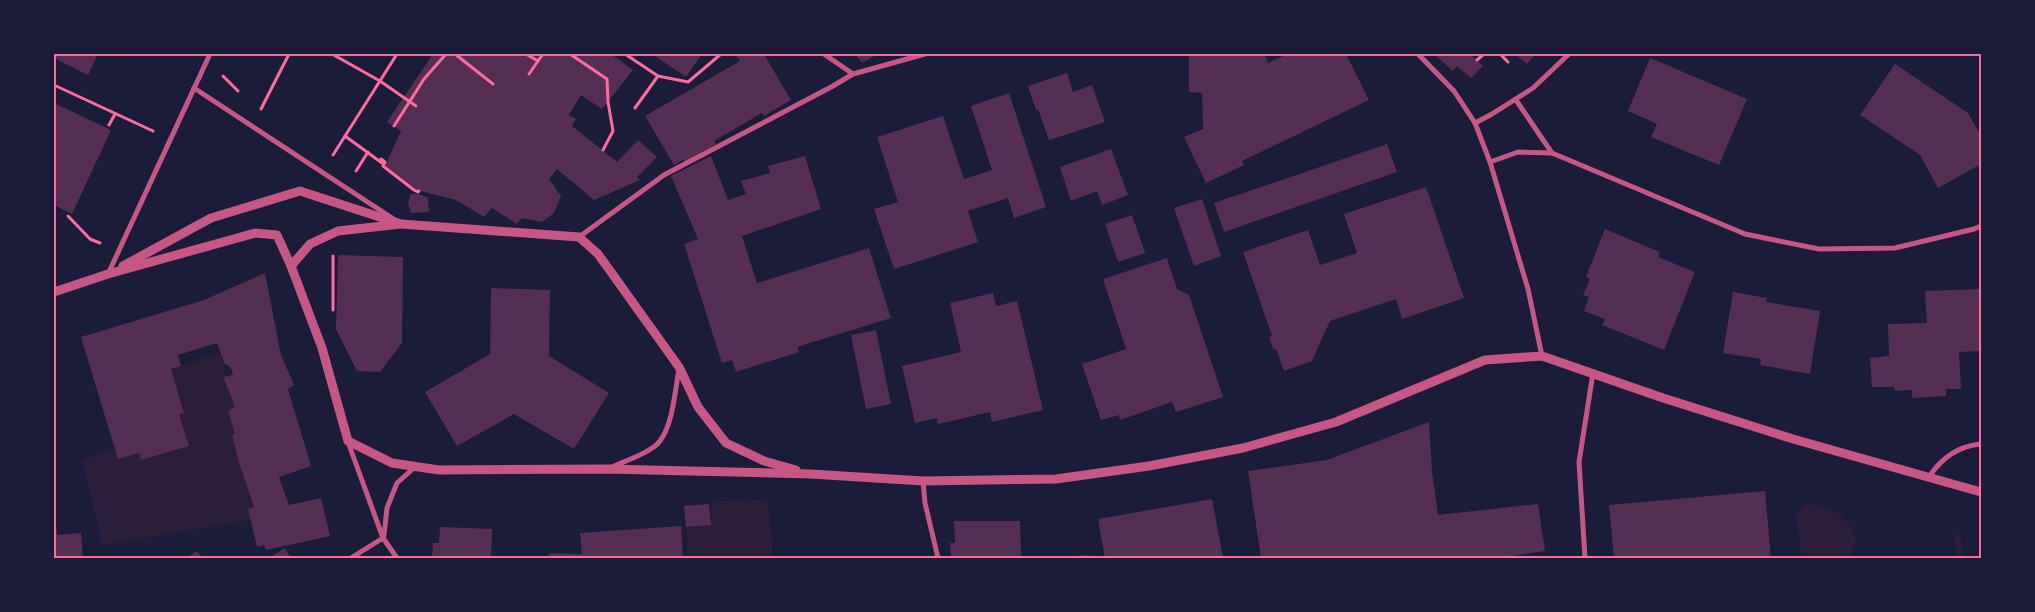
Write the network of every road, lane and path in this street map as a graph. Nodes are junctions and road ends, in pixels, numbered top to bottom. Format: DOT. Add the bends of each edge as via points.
graph roads {
  1 [pos="210,54"];
  2 [pos="289,54"];
  3 [pos="332,54"];
  4 [pos="397,54"];
  5 [pos="446,54"];
  6 [pos="455,54"];
  7 [pos="526,54"];
  8 [pos="543,54"];
  9 [pos="570,54"];
  10 [pos="624,54"];
  11 [pos="721,54"];
  12 [pos="824,54"];
  13 [pos="924,54"];
  14 [pos="1418,54"];
  15 [pos="1484,54"];
  16 [pos="1500,54"];
  17 [pos="1569,54"];
  18 [pos="1477,60"];
  19 [pos="538,61"];
  20 [pos="1508,62"];
  21 [pos="205,64"];
  22 [pos="529,74"];
  23 [pos="853,74"];
  24 [pos="658,76"];
  25 [pos="380,81"];
  26 [pos="493,84"];
  27 [pos="54,85"];
  28 [pos="194,88"];
  29 [pos="238,91"];
  30 [pos="1516,100"];
  31 [pos="409,101"];
  32 [pos="253,105"];
  33 [pos="416,106"];
  34 [pos="635,108"];
  35 [pos="115,114"];
  36 [pos="1475,123"];
  37 [pos="110,125"];
  38 [pos="394,126"];
  39 [pos="345,136"];
  40 [pos="170,138"];
  41 [pos="603,150"];
  42 [pos="368,152"];
  43 [pos="1552,153"];
  44 [pos="1490,162"];
  45 [pos="312,165"];
  46 [pos="355,173"];
  47 [pos="419,191"];
  48 [pos="68,216"];
  49 [pos="401,224"];
  50 [pos="1981,226"];
  51 [pos="334,233"];
  52 [pos="579,237"];
  53 [pos="90,239"];
  54 [pos="291,266"];
  55 [pos="108,274"];
  56 [pos="54,292"];
  57 [pos="332,315"];
  58 [pos="1542,356"];
  59 [pos="679,367"];
  60 [pos="1593,372"];
  61 [pos="348,441"];
  62 [pos="1981,444"];
  63 [pos="416,466"];
  64 [pos="607,469"];
  65 [pos="811,474"];
  66 [pos="1929,477"];
  67 [pos="923,480"];
  68 [pos="1981,492"];
  69 [pos="383,538"];
  70 [pos="351,558"];
  71 [pos="397,558"];
  72 [pos="938,558"];
  73 [pos="1584,558"];
  1 -- 21 [label="street"];
  2 -- 32 [label="path" via="260,112"];
  3 -- 25 [label="path"];
  4 -- 25 [label="path"];
  5 -- 31 [label="path"];
  6 -- 26 [label="path"];
  7 -- 19 [label="path"];
  8 -- 19 [label="path"];
  9 -- 41 [label="path" via="607,79 613,131"];
  10 -- 24 [label="path"];
  11 -- 24 [label="path" via="688,82"];
  12 -- 23 [label="street"];
  13 -- 23 [label="street"];
  14 -- 36 [label="street" via="1454,91"];
  15 -- 18 [label="path"];
  16 -- 20 [label="path"];
  17 -- 30 [label="street" via="1534,88"];
  19 -- 22 [label="path"];
  21 -- 28 [label="street"];
  21 -- 29 [label="path" via="217,70"];
  23 -- 52 [label="street" via="664,175"];
  24 -- 34 [label="path"];
  25 -- 31 [label="path"];
  25 -- 39 [label="path"];
  27 -- 35 [label="path"];
  28 -- 40 [label="street"];
  28 -- 45 [label="street"];
  30 -- 36 [label="street"];
  30 -- 43 [label="street"];
  31 -- 33 [label="path"];
  31 -- 38 [label="path"];
  35 -- 37 [label="path"];
  35 -- 40 [label="path"];
  36 -- 44 [label="street"];
  39 -- 42 [label="path"];
  39 -- 45 [label="path" via="331,157 320,150"];
  40 -- 55 [label="street"];
  42 -- 46 [label="path"];
  42 -- 47 [label="path"];
  43 -- 44 [label="street" via="1518,152"];
  43 -- 50 [label="street" via="1745,234 1818,250 1895,248"];
  44 -- 58 [label="street" via="1528,289"];
  45 -- 49 [label="street"];
  48 -- 53 [label="path"];
  49 -- 51 [label="street"];
  49 -- 52 [label="street"];
  49 -- 55 [label="street" via="300,191 211,218"];
  51 -- 54 [label="street" via="310,244"];
  51 -- 57 [label="path"];
  52 -- 59 [label="street" via="598,254"];
  54 -- 55 [label="street" via="277,235 255,233"];
  54 -- 61 [label="street" via="322,348"];
  55 -- 56 [label="street"];
  58 -- 60 [label="street"];
  58 -- 67 [label="street" via="1485,360 1336,422 1243,448 1150,466 1056,479"];
  59 -- 64 [label="street" via="670,418 660,441"];
  59 -- 65 [label="street" via="698,407 726,443 764,462"];
  60 -- 66 [label="street" via="1793,439"];
  60 -- 73 [label="street" via="1578,462"];
  61 -- 63 [label="street" via="392,463"];
  61 -- 69 [label="street"];
  62 -- 66 [label="street" via="1952,452"];
  63 -- 64 [label="street" via="439,470"];
  63 -- 69 [label="street" via="397,483 387,508"];
  64 -- 65 [label="street"];
  65 -- 67 [label="street"];
  66 -- 68 [label="street"];
  67 -- 72 [label="street"];
  69 -- 70 [label="street"];
  69 -- 71 [label="street"];
}
